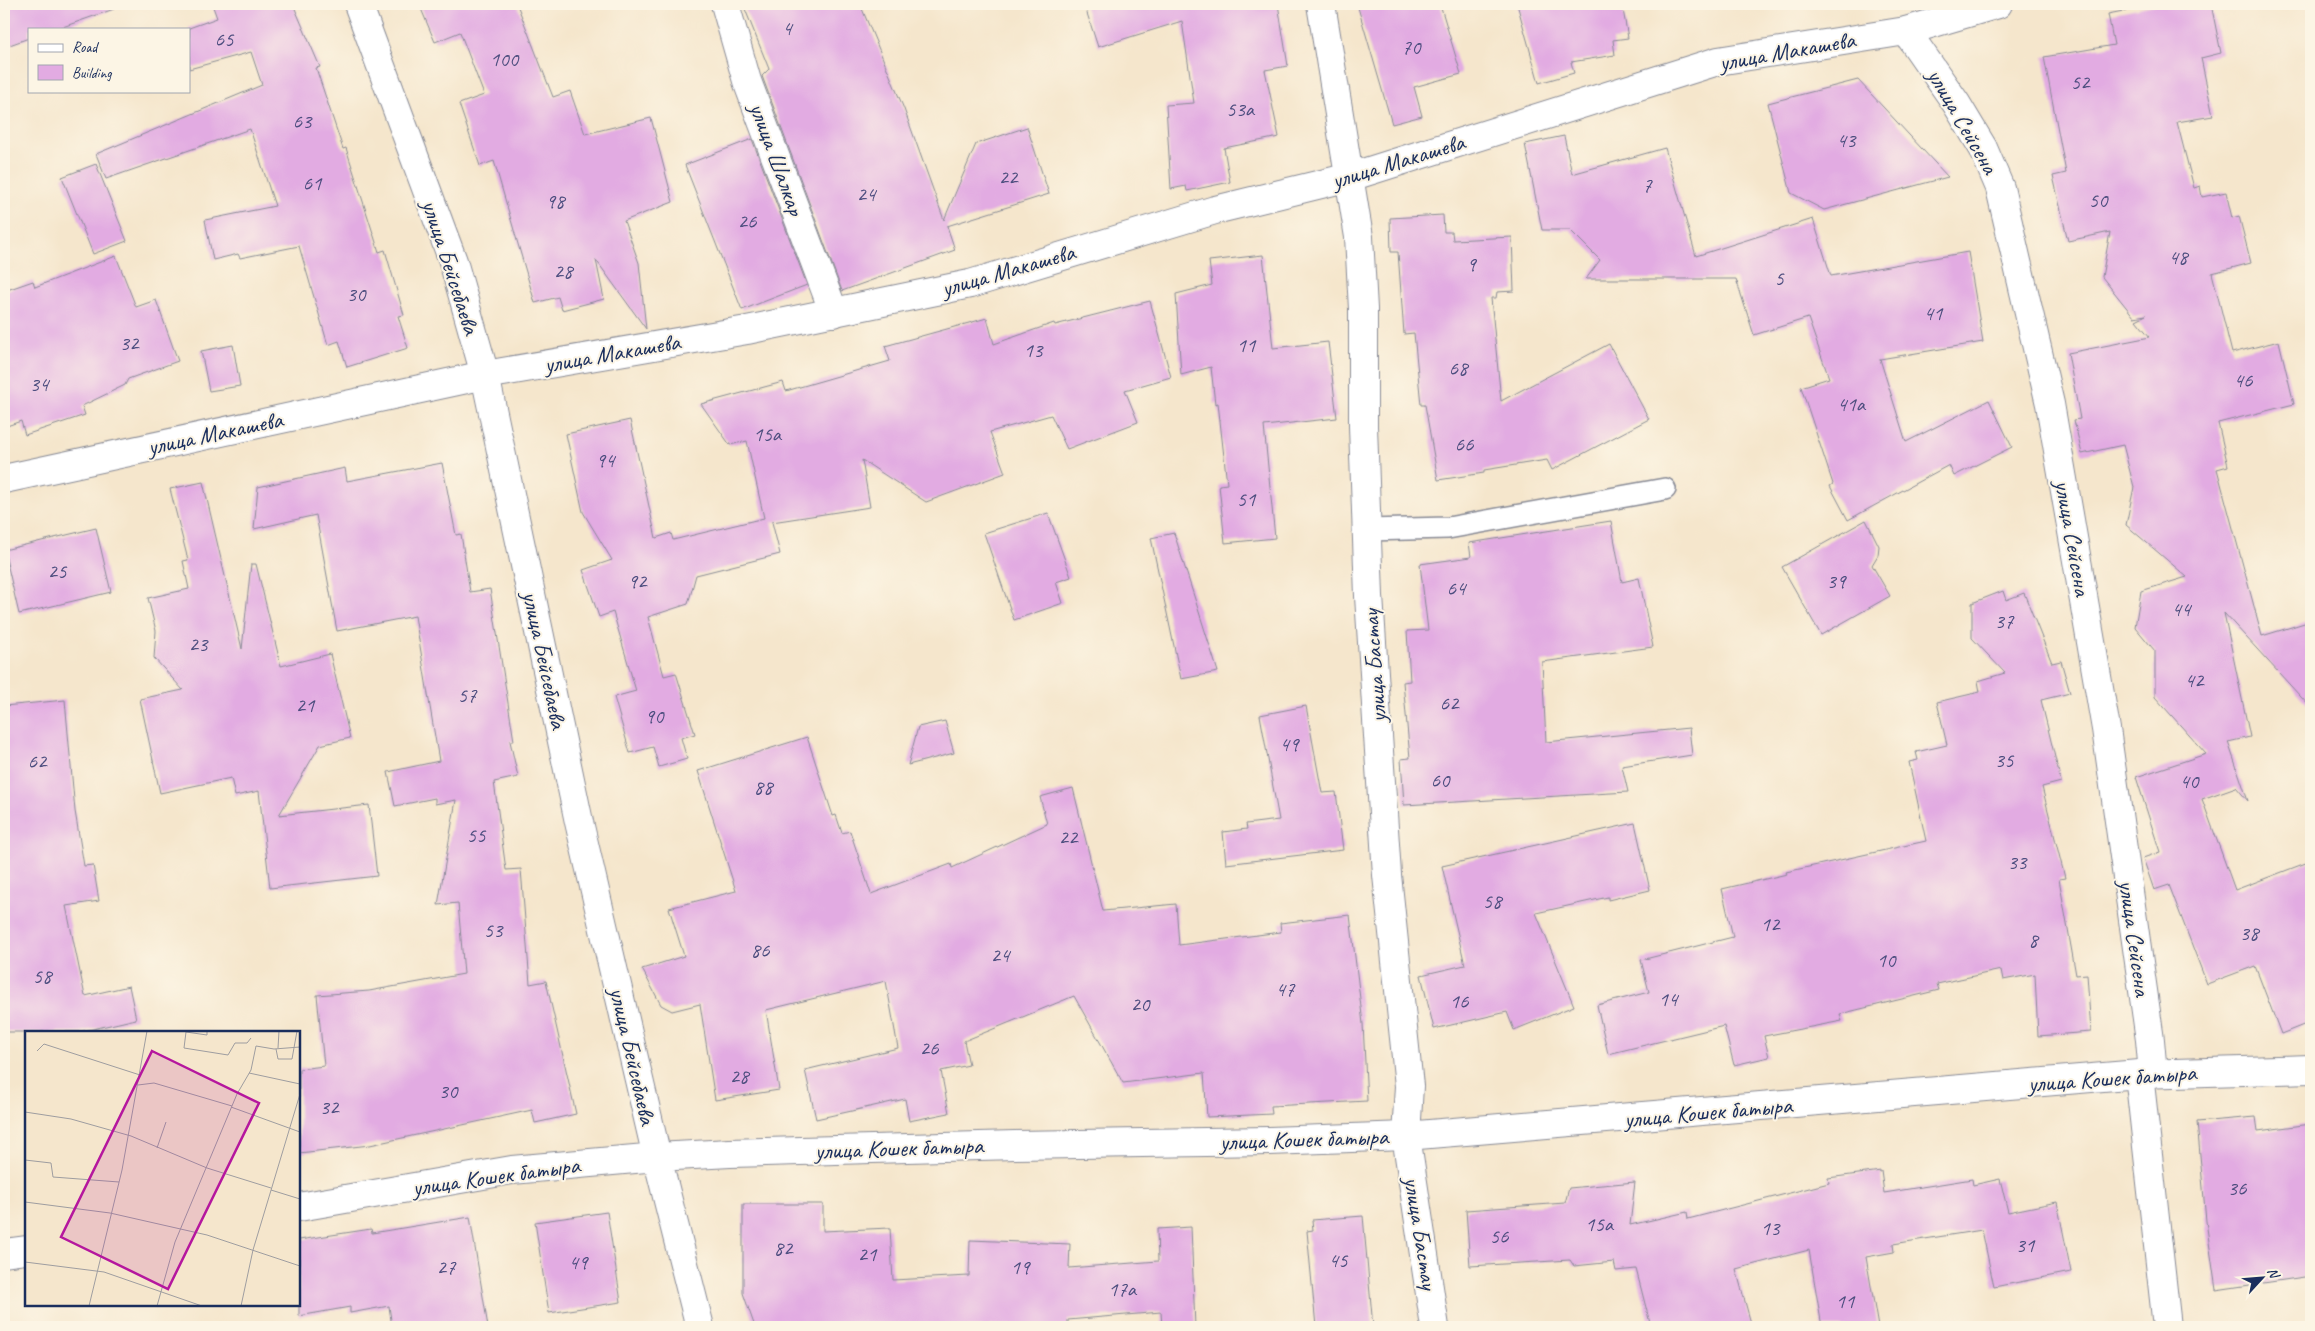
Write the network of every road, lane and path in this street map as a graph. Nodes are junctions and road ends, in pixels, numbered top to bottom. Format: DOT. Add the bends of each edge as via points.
graph roads {
  1 [pos="358,4"];
  2 [pos="726,4"];
  3 [pos="1321,4"];
  4 [pos="1998,4"];
  5 [pos="1906,31"];
  6 [pos="1350,177"];
  7 [pos="834,313"];
  8 [pos="485,375"];
  9 [pos="4,479"];
  10 [pos="1665,489"];
  11 [pos="1367,530"];
  12 [pos="2311,1069"];
  13 [pos="2146,1074"];
  14 [pos="1406,1136"];
  15 [pos="657,1157"];
  16 [pos="300,1207"];
  17 [pos="25,1250"];
  18 [pos="4,1253"];
  19 [pos="700,1327"];
  20 [pos="1435,1327"];
  21 [pos="2167,1327"];
  1 -- 8 [label="street, улица Бейсебаева" via="452,261"];
  2 -- 7 [label="street, улица Шалкар" via="748,81"];
  3 -- 6 [label="street, улица Бастау"];
  4 -- 5 [label="street, улица Макашева"];
  5 -- 6 [label="street, улица Макашева" via="1718,61"];
  5 -- 13 [label="street, улица Сейсена" via="1983,148 2000,188 2050,404 2107,738 2150,1040"];
  6 -- 7 [label="street, улица Макашева" via="1215,210 970,284"];
  6 -- 11 [label="street, улица Бастау" via="1359,238 1362,300"];
  7 -- 8 [label="street, улица Макашева"];
  8 -- 9 [label="street, улица Макашева"];
  8 -- 15 [label="street, улица Бейсебаева" via="577,812"];
  10 -- 11 [label="lane" via="1448,528"];
  11 -- 14 [label="street, улица Бастау" via="1387,875 1409,1086"];
  12 -- 13 [label="street, улица Кошек батыра"];
  13 -- 14 [label="street, улица Кошек батыра"];
  13 -- 21 [label="street, улица Сейсена"];
  14 -- 15 [label="street, улица Кошек батыра" via="1015,1144"];
  14 -- 20 [label="street, улица Бастау"];
  15 -- 16 [label="street, улица Кошек батыра" via="512,1170"];
  15 -- 19 [label="street, улица Бейсебаева"];
  17 -- 18 [label="street"];
}
